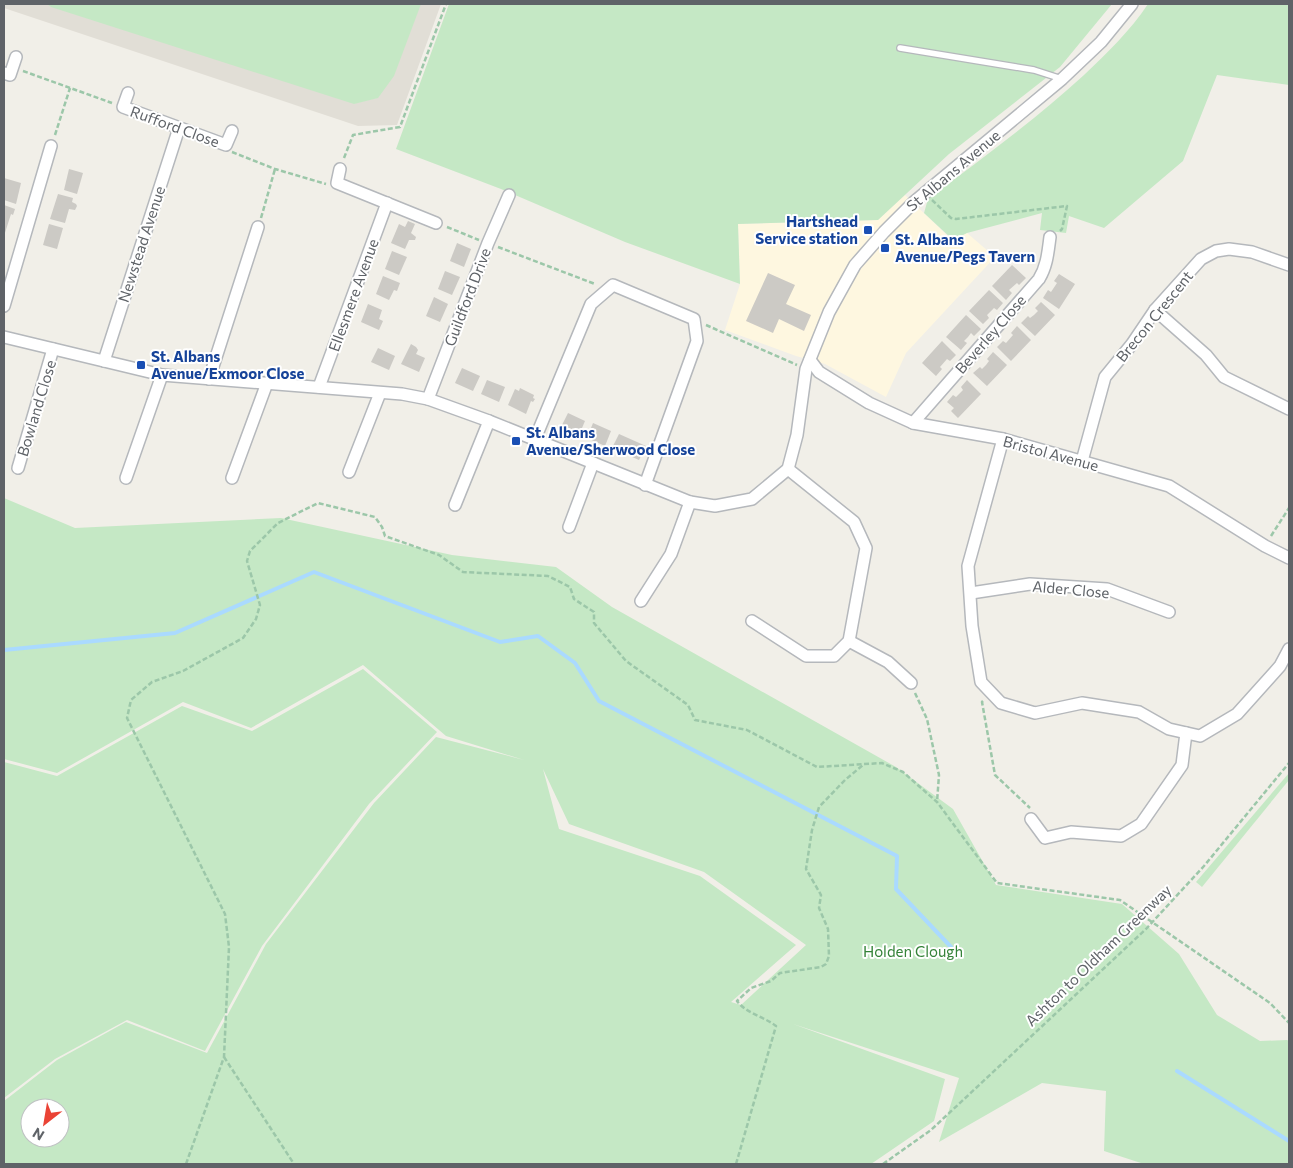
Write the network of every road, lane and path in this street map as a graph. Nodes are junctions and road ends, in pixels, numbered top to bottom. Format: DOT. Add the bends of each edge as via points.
graph roads {
  1 [pos="446,4"];
  2 [pos="1132,4"];
  3 [pos="900,48"];
  4 [pos="11,66"];
  5 [pos="1062,79"];
  6 [pos="70,88"];
  7 [pos="128,93"];
  8 [pos="123,107"];
  9 [pos="179,128"];
  10 [pos="232,131"];
  11 [pos="226,145"];
  12 [pos="51,146"];
  13 [pos="274,168"];
  14 [pos="340,169"];
  15 [pos="338,183"];
  16 [pos="924,193"];
  17 [pos="509,195"];
  18 [pos="387,203"];
  19 [pos="436,222"];
  20 [pos="258,227"];
  21 [pos="1050,237"];
  22 [pos="488,243"];
  23 [pos="1289,265"];
  24 [pos="608,289"];
  25 [pos="4,306"];
  26 [pos="1155,310"];
  27 [pos="694,319"];
  28 [pos="4,337"];
  29 [pos="53,349"];
  30 [pos="104,361"];
  31 [pos="808,364"];
  32 [pos="162,375"];
  33 [pos="209,379"];
  34 [pos="267,383"];
  35 [pos="319,388"];
  36 [pos="380,393"];
  37 [pos="428,400"];
  38 [pos="1289,409"];
  39 [pos="489,421"];
  40 [pos="913,423"];
  41 [pos="535,439"];
  42 [pos="1003,439"];
  43 [pos="1082,462"];
  44 [pos="593,463"];
  45 [pos="18,468"];
  46 [pos="788,469"];
  47 [pos="349,472"];
  48 [pos="126,478"];
  49 [pos="232,478"];
  50 [pos="645,485"];
  51 [pos="690,502"];
  52 [pos="456,505"];
  53 [pos="1289,508"];
  54 [pos="569,528"];
  55 [pos="1265,546"];
  56 [pos="1289,558"];
  57 [pos="970,593"];
  58 [pos="641,601"];
  59 [pos="1168,612"];
  60 [pos="752,622"];
  61 [pos="850,641"];
  62 [pos="1289,650"];
  63 [pos="911,684"];
  64 [pos="982,702"];
  65 [pos="1186,733"];
  66 [pos="864,764"];
  67 [pos="1289,764"];
  68 [pos="937,802"];
  69 [pos="1032,819"];
  70 [pos="1152,923"];
  71 [pos="1289,1022"];
  72 [pos="224,1057"];
  73 [pos="186,1164"];
  74 [pos="294,1164"];
  75 [pos="736,1164"];
  76 [pos="882,1164"];
  1 -- 14 [label="path" via="400,127 354,135"];
  2 -- 5 [label="street, St Albans Avenue" via="1101,42"];
  3 -- 5 [label="lane" via="1034,70"];
  4 -- 6 [label="path"];
  5 -- 16 [label="street, St Albans Avenue"];
  6 -- 8 [label="path"];
  6 -- 12 [label="path"];
  7 -- 8 [label="street, Rufford Close"];
  8 -- 9 [label="street, Rufford Close"];
  9 -- 11 [label="street, Rufford Close"];
  9 -- 30 [label="street, Newstead Avenue"];
  10 -- 11 [label="street, Rufford Close"];
  11 -- 13 [label="path" via="233,154"];
  12 -- 25 [label="street"];
  13 -- 15 [label="path" via="322,184"];
  13 -- 20 [label="path"];
  14 -- 15 [label="street"];
  15 -- 18 [label="street"];
  16 -- 21 [label="path" via="956,219 1066,206 1062,229"];
  16 -- 31 [label="street, St Albans Avenue" via="854,265 829,312"];
  17 -- 22 [label="street, Guildford Drive"];
  18 -- 19 [label="street"];
  18 -- 35 [label="street, Ellesmere Avenue"];
  19 -- 22 [label="path"];
  20 -- 33 [label="street"];
  21 -- 40 [label="street, Beverley Close" via="1048,258 1039,279"];
  22 -- 24 [label="path"];
  22 -- 37 [label="street, Guildford Drive"];
  23 -- 26 [label="street, Brecon Crescent" via="1252,252 1216,251 1201,259"];
  24 -- 27 [label="street" via="612,285"];
  24 -- 41 [label="street" via="591,304"];
  26 -- 38 [label="street" via="1206,355 1224,377"];
  26 -- 43 [label="street, Brecon Crescent" via="1105,377"];
  27 -- 31 [label="path"];
  27 -- 50 [label="street" via="697,341"];
  28 -- 29 [label="street"];
  29 -- 30 [label="street"];
  29 -- 45 [label="street, Bowland Close"];
  30 -- 32 [label="street"];
  31 -- 40 [label="street, Bristol Avenue" via="869,403"];
  31 -- 46 [label="street, St Albans Avenue"];
  32 -- 33 [label="street"];
  32 -- 48 [label="street"];
  33 -- 34 [label="street"];
  34 -- 35 [label="street"];
  34 -- 49 [label="street"];
  35 -- 36 [label="street"];
  36 -- 37 [label="street"];
  36 -- 47 [label="street"];
  37 -- 39 [label="street"];
  39 -- 41 [label="street"];
  39 -- 52 [label="street"];
  40 -- 42 [label="street, Bristol Avenue"];
  41 -- 44 [label="street"];
  42 -- 43 [label="street, Bristol Avenue"];
  42 -- 57 [label="street" via="968,566"];
  43 -- 55 [label="street, Bristol Avenue" via="1169,486"];
  44 -- 50 [label="street"];
  44 -- 54 [label="street"];
  46 -- 51 [label="street" via="752,499 715,506"];
  46 -- 61 [label="street" via="854,522 866,548"];
  50 -- 51 [label="street"];
  51 -- 58 [label="street" via="671,554"];
  53 -- 55 [label="path"];
  55 -- 56 [label="street, Bristol Avenue"];
  57 -- 59 [label="street, Alder Close" via="1030,584 1108,589"];
  57 -- 65 [label="street" via="982,682 1001,703 1035,713 1082,703 1140,712 1169,729"];
  60 -- 61 [label="street" via="806,656 834,656"];
  61 -- 63 [label="street" via="888,662"];
  62 -- 65 [label="street" via="1280,666 1237,714 1200,736"];
  63 -- 68 [label="path" via="927,719 939,775"];
  64 -- 69 [label="path" via="995,775 1030,807"];
  65 -- 69 [label="street" via="1182,765 1140,824 1121,836 1071,832 1045,838"];
  66 -- 68 [label="path" via="882,763 903,772"];
  66 -- 72 [label="path" via="817,767 747,730 695,720 688,705 626,661 594,623 594,612 574,599 570,587 548,576 463,572 439,555 385,536 375,517 318,503 278,523 250,551 247,562 260,605 256,619 243,638 183,671 152,682 131,700 127,718 225,914 229,947"];
  66 -- 75 [label="path" via="819,807 812,830 806,868 821,895 819,908 828,929 829,956 826,964 780,973 771,981 751,988 737,1001 744,1009 776,1026"];
  67 -- 70 [label="path, Ashton to Oldham Greenway"];
  68 -- 70 [label="path" via="997,883 1120,900"];
  70 -- 71 [label="path" via="1270,1003"];
  70 -- 76 [label="path, Ashton to Oldham Greenway" via="930,1130"];
  72 -- 73 [label="path"];
  72 -- 74 [label="path"];
}
